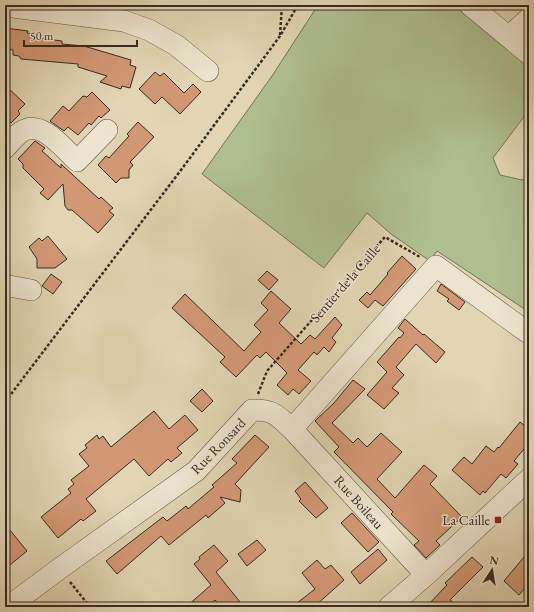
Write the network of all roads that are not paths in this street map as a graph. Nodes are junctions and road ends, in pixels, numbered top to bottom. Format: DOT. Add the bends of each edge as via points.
graph roads {
  1 [pos="470,5"];
  2 [pos="5,6"];
  3 [pos="529,18"];
  4 [pos="509,37"];
  5 [pos="529,54"];
  6 [pos="208,71"];
  7 [pos="107,130"];
  8 [pos="5,148"];
  9 [pos="5,289"];
  10 [pos="31,290"];
  11 [pos="527,332"];
  12 [pos="292,429"];
  13 [pos="529,479"];
  14 [pos="426,576"];
  15 [pos="8,607"];
  16 [pos="389,607"];
  1 -- 4 [label="street"];
  2 -- 6 [label="street" via="124,21 149,30 176,45"];
  3 -- 4 [label="street"];
  4 -- 5 [label="street"];
  7 -- 8 [label="street" via="77,161 38,128 29,128 21,132"];
  9 -- 10 [label="street" via="9,286"];
  11 -- 12 [label="street" via="436,266"];
  12 -- 14 [label="street, Rue Boileau"];
  12 -- 15 [label="street, Rue Ronsard" via="273,412 252,410 196,471"];
  13 -- 14 [label="street"];
  14 -- 16 [label="street"];
}
